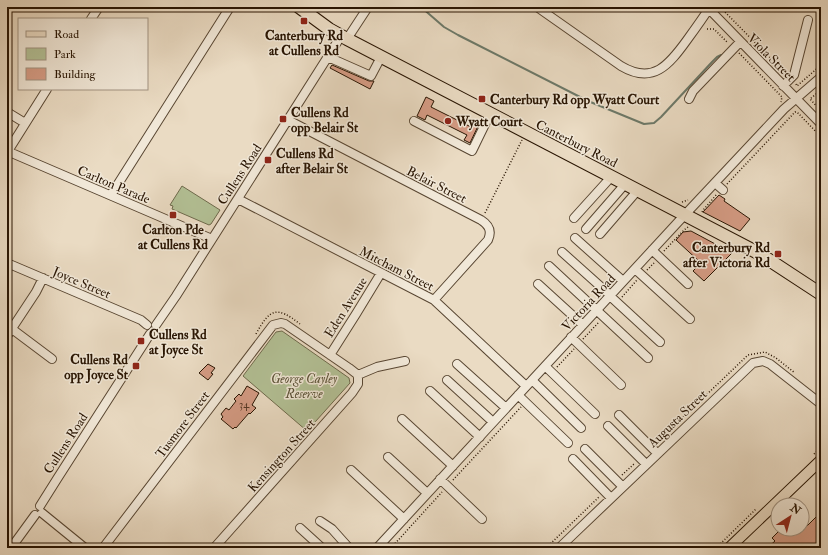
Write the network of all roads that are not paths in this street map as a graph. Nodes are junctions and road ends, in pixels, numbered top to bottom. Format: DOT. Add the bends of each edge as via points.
graph roads {
  1 [pos="99,7"];
  2 [pos="230,7"];
  3 [pos="299,7"];
  4 [pos="368,7"];
  5 [pos="537,7"];
  6 [pos="709,8"];
  7 [pos="92,18"];
  8 [pos="808,20"];
  9 [pos="344,38"];
  10 [pos="740,42"];
  11 [pos="328,57"];
  12 [pos="381,57"];
  13 [pos="821,77"];
  14 [pos="783,86"];
  15 [pos="46,90"];
  16 [pos="796,98"];
  17 [pos="689,99"];
  18 [pos="7,112"];
  19 [pos="490,114"];
  20 [pos="288,120"];
  21 [pos="414,120"];
  22 [pos="25,124"];
  23 [pos="821,124"];
  24 [pos="8,151"];
  25 [pos="612,176"];
  26 [pos="626,183"];
  27 [pos="715,183"];
  28 [pos="723,189"];
  29 [pos="638,190"];
  30 [pos="111,196"];
  31 [pos="238,199"];
  32 [pos="685,215"];
  33 [pos="574,218"];
  34 [pos="586,229"];
  35 [pos="600,234"];
  36 [pos="212,238"];
  37 [pos="575,238"];
  38 [pos="652,250"];
  39 [pos="562,252"];
  40 [pos="7,263"];
  41 [pos="549,266"];
  42 [pos="635,269"];
  43 [pos="381,273"];
  44 [pos="43,278"];
  45 [pos="623,281"];
  46 [pos="538,284"];
  47 [pos="688,284"];
  48 [pos="821,294"];
  49 [pos="610,295"];
  50 [pos="434,300"];
  51 [pos="597,310"];
  52 [pos="690,318"];
  53 [pos="147,325"];
  54 [pos="156,325"];
  55 [pos="583,325"];
  56 [pos="9,333"];
  57 [pos="150,334"];
  58 [pos="571,338"];
  59 [pos="660,342"];
  60 [pos="330,355"];
  61 [pos="648,358"];
  62 [pos="52,359"];
  63 [pos="405,361"];
  64 [pos="457,364"];
  65 [pos="546,365"];
  66 [pos="358,375"];
  67 [pos="447,380"];
  68 [pos="529,383"];
  69 [pos="621,385"];
  70 [pos="430,392"];
  71 [pos="518,395"];
  72 [pos="821,404"];
  73 [pos="506,408"];
  74 [pos="595,411"];
  75 [pos="619,415"];
  76 [pos="402,419"];
  77 [pos="493,422"];
  78 [pos="608,426"];
  79 [pos="581,428"];
  80 [pos="480,437"];
  81 [pos="568,443"];
  82 [pos="585,449"];
  83 [pos="657,453"];
  84 [pos="388,457"];
  85 [pos="573,459"];
  86 [pos="821,460"];
  87 [pos="646,464"];
  88 [pos="453,466"];
  89 [pos="351,470"];
  90 [pos="353,478"];
  91 [pos="440,479"];
  92 [pos="622,487"];
  93 [pos="427,494"];
  94 [pos="611,498"];
  95 [pos="39,511"];
  96 [pos="482,519"];
  97 [pos="403,520"];
  98 [pos="320,521"];
  99 [pos="300,528"];
  100 [pos="11,548"];
  101 [pos="85,548"];
  102 [pos="103,548"];
  103 [pos="214,548"];
  104 [pos="322,548"];
  105 [pos="349,548"];
  106 [pos="377,548"];
  107 [pos="559,548"];
  108 [pos="729,548"];
  1 -- 7 [label="street"];
  2 -- 30 [label="street"];
  3 -- 9 [label="highway, Canterbury Road"];
  4 -- 9 [label="street, Cullens Road"];
  5 -- 6 [label="street" via="621,66 641,73 656,71 667,65"];
  6 -- 10 [label="street, Viola Street"];
  8 -- 14 [label="street" via="793,81"];
  9 -- 11 [label="street, Cullens Road"];
  9 -- 12 [label="highway, Canterbury Road"];
  10 -- 14 [label="street, Viola Street"];
  10 -- 17 [label="street" via="693,91"];
  11 -- 12 [label="street" via="371,76"];
  11 -- 20 [label="street, Cullens Road"];
  12 -- 19 [label="highway, Canterbury Road"];
  13 -- 16 [label="street, Victoria Road"];
  14 -- 16 [label="street, Viola Street"];
  15 -- 22 [label="street"];
  16 -- 23 [label="street, Viola Street"];
  16 -- 27 [label="street, Victoria Road"];
  18 -- 22 [label="street"];
  19 -- 21 [label="street" via="472,151"];
  19 -- 25 [label="highway, Canterbury Road"];
  20 -- 31 [label="street, Cullens Road"];
  20 -- 50 [label="street, Belair Street" via="486,223 490,231 488,240"];
  22 -- 24 [label="street"];
  24 -- 30 [label="street, Carlton Parade"];
  25 -- 26 [label="highway, Canterbury Road"];
  25 -- 33 [label="street"];
  26 -- 29 [label="highway, Canterbury Road"];
  26 -- 34 [label="street"];
  27 -- 28 [label="street"];
  27 -- 32 [label="street, Victoria Road"];
  29 -- 32 [label="highway, Canterbury Road"];
  29 -- 35 [label="street"];
  30 -- 36 [label="street, Carlton Parade"];
  31 -- 36 [label="street, Cullens Road"];
  31 -- 43 [label="street, Mitcham Street"];
  32 -- 38 [label="street, Victoria Road"];
  32 -- 48 [label="highway, Canterbury Road" via="760,254"];
  36 -- 54 [label="street, Cullens Road"];
  37 -- 45 [label="street"];
  38 -- 42 [label="street, Victoria Road"];
  38 -- 47 [label="street"];
  39 -- 49 [label="street"];
  40 -- 44 [label="street, Joyce Street"];
  41 -- 51 [label="street"];
  42 -- 45 [label="street, Victoria Road"];
  42 -- 52 [label="street"];
  43 -- 50 [label="street, Mitcham Street"];
  43 -- 60 [label="street, Eden Avenue"];
  44 -- 53 [label="street, Joyce Street" via="141,320"];
  44 -- 56 [label="street"];
  45 -- 49 [label="street, Victoria Road"];
  46 -- 55 [label="street"];
  49 -- 51 [label="street, Victoria Road"];
  49 -- 59 [label="street"];
  50 -- 68 [label="street, Mitcham Street"];
  51 -- 55 [label="street, Victoria Road"];
  51 -- 61 [label="street"];
  53 -- 54 [label="street" via="151,322"];
  53 -- 57 [label="street" via="146,329"];
  54 -- 57 [label="street" via="157,330"];
  55 -- 58 [label="street, Victoria Road"];
  56 -- 62 [label="street"];
  57 -- 95 [label="street, Cullens Road" via="53,484"];
  58 -- 65 [label="street, Victoria Road"];
  58 -- 69 [label="street"];
  60 -- 66 [label="street"];
  60 -- 102 [label="street, Tusmore Street" via="285,324 276,323 269,328"];
  63 -- 66 [label="street" via="376,367"];
  64 -- 73 [label="street"];
  65 -- 68 [label="street, Victoria Road"];
  65 -- 74 [label="street"];
  66 -- 103 [label="street, Kensington Street" via="358,384 352,393"];
  67 -- 77 [label="street"];
  68 -- 71 [label="street, Victoria Road"];
  68 -- 79 [label="street, Mitcham Street"];
  70 -- 80 [label="street"];
  71 -- 73 [label="street, Victoria Road"];
  71 -- 81 [label="street"];
  72 -- 83 [label="street, Augusta Street" via="770,364 763,361 753,363"];
  73 -- 77 [label="street, Victoria Road"];
  75 -- 83 [label="street"];
  76 -- 88 [label="street"];
  77 -- 80 [label="street, Victoria Road"];
  78 -- 87 [label="street"];
  80 -- 88 [label="street, Victoria Road"];
  82 -- 92 [label="street"];
  83 -- 87 [label="street, Augusta Street"];
  84 -- 93 [label="street"];
  85 -- 94 [label="street"];
  86 -- 108 [label="main road"];
  87 -- 92 [label="street, Augusta Street"];
  88 -- 91 [label="street, Victoria Road"];
  89 -- 97 [label="street"];
  90 -- 97 [label="street"];
  91 -- 93 [label="street, Victoria Road"];
  91 -- 96 [label="street"];
  92 -- 94 [label="street, Augusta Street"];
  93 -- 97 [label="street, Victoria Road"];
  94 -- 107 [label="street, Augusta Street"];
  95 -- 100 [label="street, Cullens Road"];
  95 -- 101 [label="street"];
  97 -- 106 [label="street, Victoria Road"];
  98 -- 105 [label="street"];
  99 -- 104 [label="street"];
}
